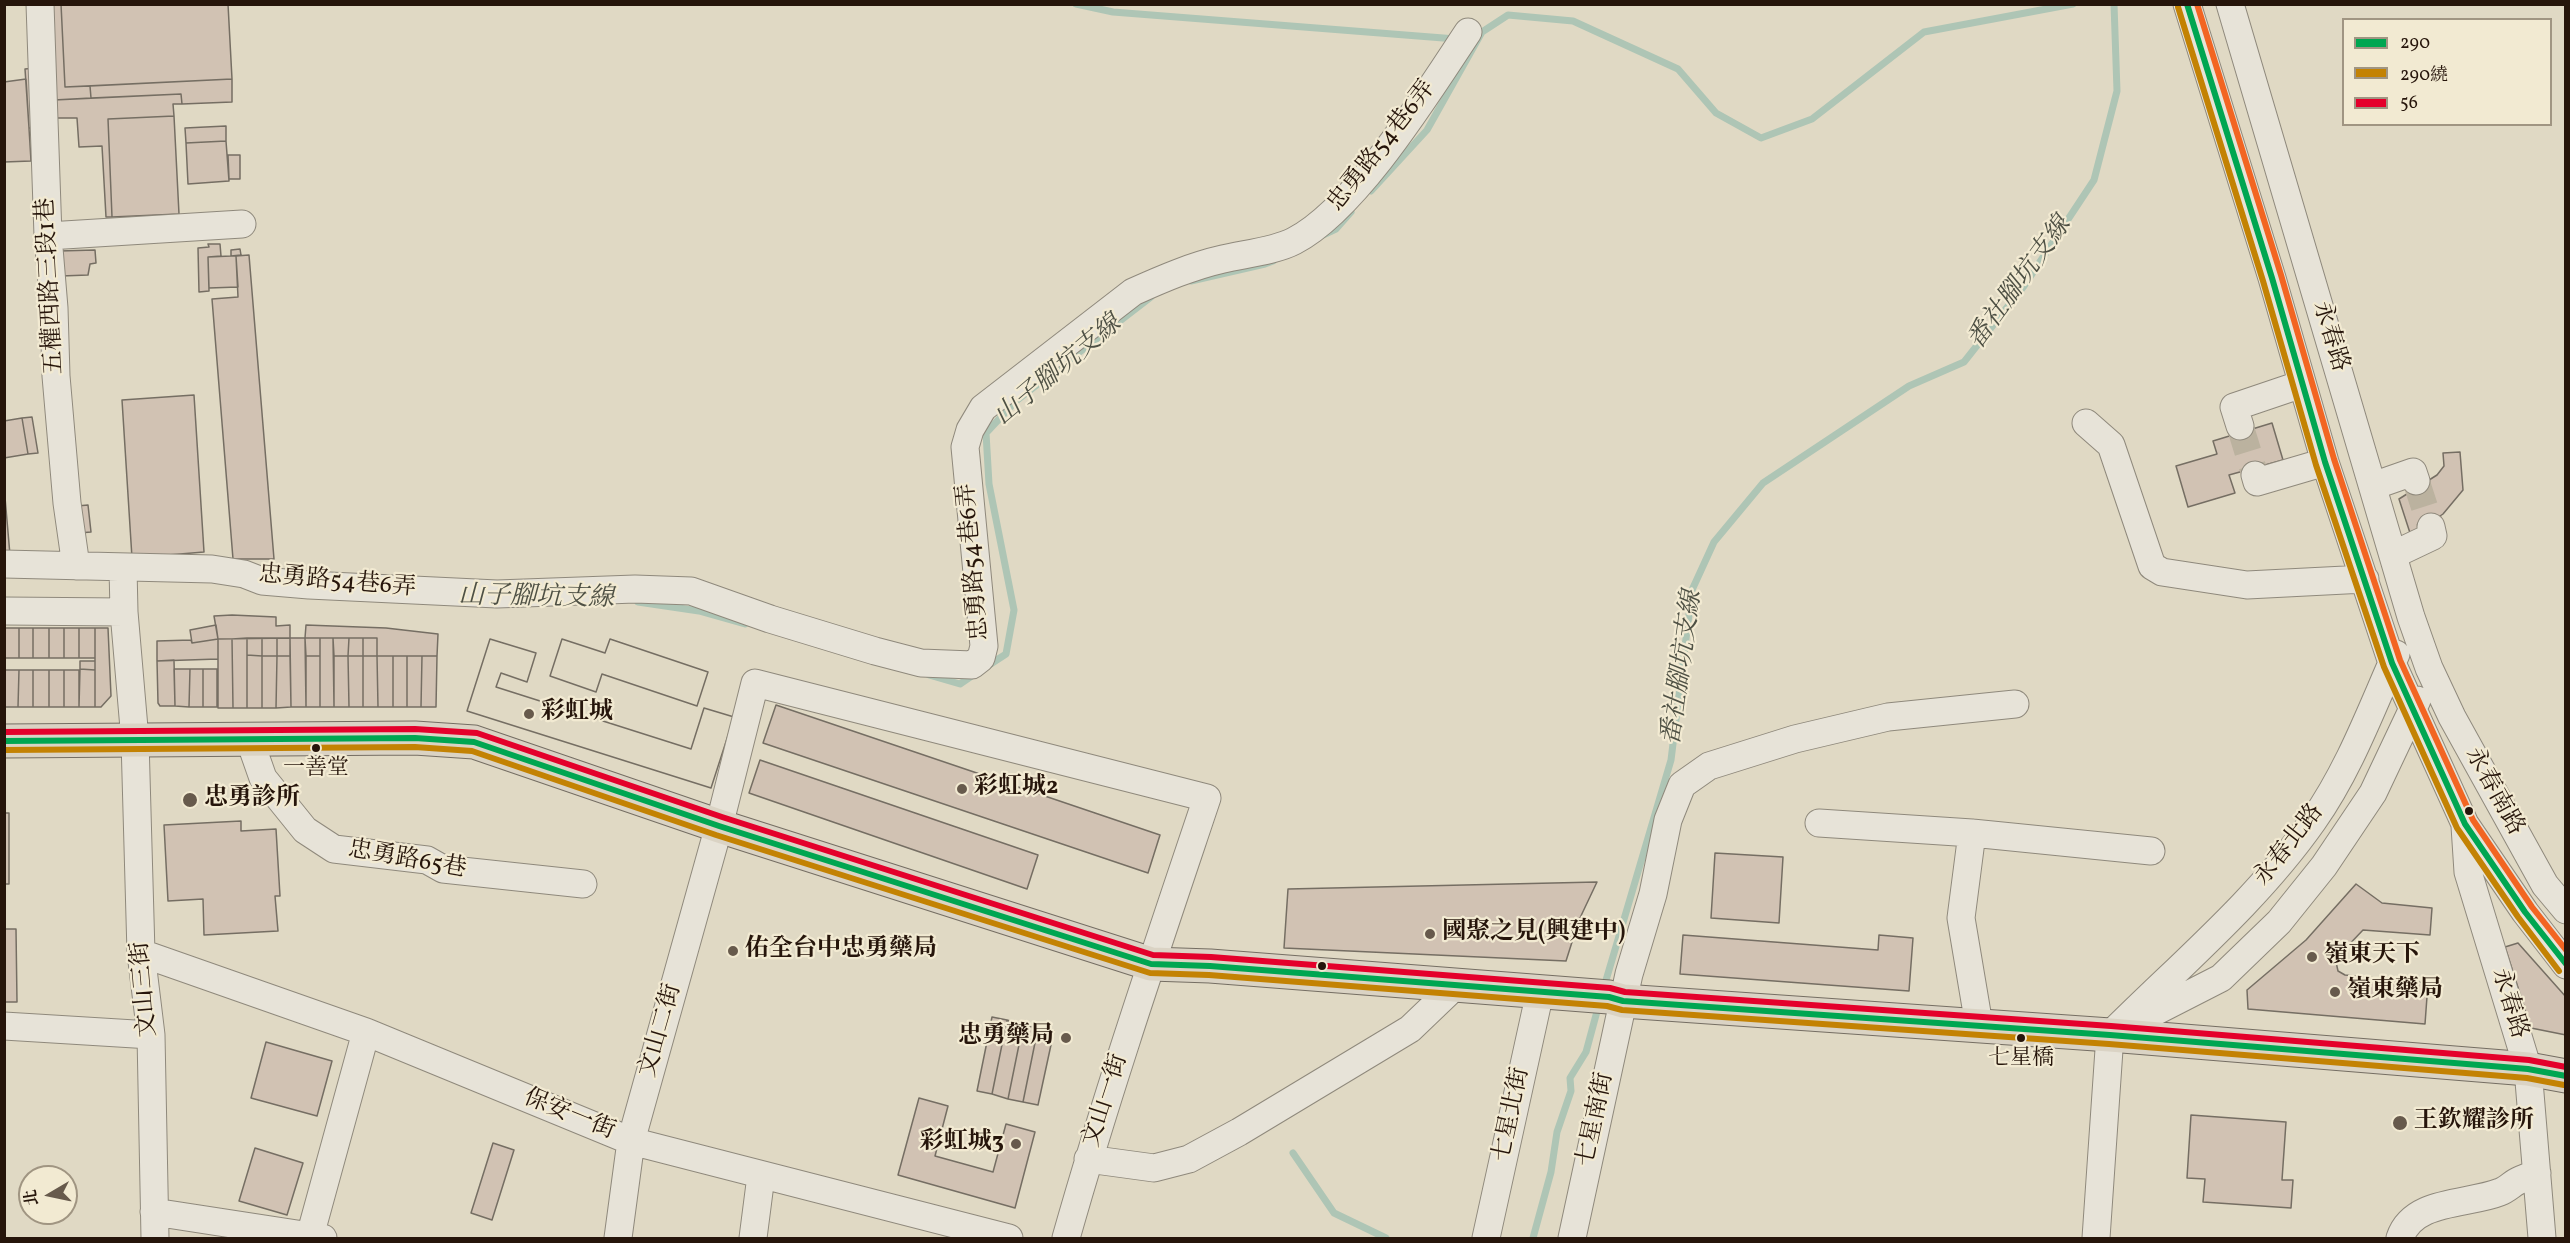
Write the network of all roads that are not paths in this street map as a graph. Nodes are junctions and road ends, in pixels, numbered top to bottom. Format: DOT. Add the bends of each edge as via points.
graph roads {
  1 [pos="40,4"];
  2 [pos="2187,4"];
  3 [pos="2230,4"];
  4 [pos="1468,32"];
  5 [pos="242,224"];
  6 [pos="48,236"];
  7 [pos="2302,384"];
  8 [pos="2086,423"];
  9 [pos="2240,426"];
  10 [pos="2325,462"];
  11 [pos="2255,475"];
  12 [pos="2416,481"];
  13 [pos="2373,486"];
  14 [pos="2431,527"];
  15 [pos="2393,555"];
  16 [pos="4,564"];
  17 [pos="76,566"];
  18 [pos="123,568"];
  19 [pos="2365,579"];
  20 [pos="4,611"];
  21 [pos="124,612"];
  22 [pos="2411,617"];
  23 [pos="2392,663"];
  24 [pos="2429,669"];
  25 [pos="2015,704"];
  26 [pos="2413,710"];
  27 [pos="135,740"];
  28 [pos="4,741"];
  29 [pos="250,741"];
  30 [pos="1819,823"];
  31 [pos="2465,824"];
  32 [pos="719,826"];
  33 [pos="1972,833"];
  34 [pos="2151,851"];
  35 [pos="583,884"];
  36 [pos="2565,910"];
  37 [pos="141,953"];
  38 [pos="1151,964"];
  39 [pos="2565,965"];
  40 [pos="1457,984"];
  41 [pos="1551,992"];
  42 [pos="1616,999"];
  43 [pos="1979,1025"];
  44 [pos="4,1026"];
  45 [pos="366,1032"];
  46 [pos="151,1035"];
  47 [pos="2109,1035"];
  48 [pos="2528,1069"];
  49 [pos="2565,1076"];
  50 [pos="632,1141"];
  51 [pos="1088,1159"];
  52 [pos="2537,1173"];
  53 [pos="761,1176"];
  54 [pos="154,1212"];
  55 [pos="317,1237"];
  56 [pos="155,1239"];
  57 [pos="618,1239"];
  58 [pos="753,1239"];
  59 [pos="1009,1239"];
  60 [pos="1066,1239"];
  61 [pos="1486,1239"];
  62 [pos="1572,1239"];
  63 [pos="2096,1239"];
  64 [pos="2400,1239"];
  65 [pos="2542,1239"];
  1 -- 6 [label="street, 五權西路三段1巷"];
  2 -- 7 [label="street, 永春路"];
  3 -- 13 [label="street, 永春路"];
  4 -- 18 [label="street, 忠勇路54巷6弄" via="1374,165 1330,215 1293,242 1221,259 1133,292 983,408 965,447 984,646 981,658 972,665 921,663 898,657 691,591 473,593 262,581 212,569"];
  5 -- 6 [label="street"];
  6 -- 17 [label="street, 五權西路三段1巷" via="66,491"];
  7 -- 9 [label="street" via="2234,407"];
  7 -- 10 [label="street, 永春路"];
  8 -- 19 [label="street" via="2111,445 2152,566 2162,572 2247,585"];
  10 -- 11 [label="street" via="2257,482"];
  10 -- 19 [label="street, 永春路"];
  12 -- 13 [label="street" via="2413,472"];
  13 -- 15 [label="street, 永春路"];
  14 -- 15 [label="street" via="2433,536"];
  15 -- 22 [label="street, 永春路"];
  16 -- 17 [label="street"];
  17 -- 18 [label="street"];
  18 -- 21 [label="street, 文山三街"];
  19 -- 23 [label="street, 永春路"];
  20 -- 21 [label="street"];
  21 -- 27 [label="street, 文山三街"];
  22 -- 23 [label="street, 永春北路"];
  22 -- 24 [label="street, 永春路"];
  23 -- 26 [label="street, 永春路"];
  23 -- 47 [label="street, 永春北路" via="2345,768 2313,821 2252,895"];
  24 -- 26 [label="street, 永春北路"];
  24 -- 36 [label="street, 永春南路" via="2545,885"];
  25 -- 42 [label="street, 七星南街" via="1888,717 1794,739 1709,766 1682,785 1668,820 1653,894"];
  26 -- 31 [label="street, 永春南路"];
  26 -- 47 [label="street, 永春北路" via="2373,794 2324,866 2279,922 2222,978"];
  27 -- 28 [label="main road"];
  27 -- 29 [label="main road"];
  27 -- 37 [label="street, 文山三街"];
  29 -- 32 [label="main road" via="415,738 474,742"];
  29 -- 35 [label="street, 忠勇路65巷" via="264,778 305,830 334,849 427,860 443,869"];
  30 -- 33 [label="street"];
  31 -- 39 [label="street, 永春南路"];
  31 -- 48 [label="street, 永春路" via="2468,872"];
  32 -- 38 [label="main road"];
  32 -- 38 [label="street, 文山二街" via="755,683 1207,798"];
  32 -- 50 [label="street, 文山二街"];
  33 -- 34 [label="street"];
  33 -- 43 [label="street" via="1961,918"];
  37 -- 45 [label="street, 保安一街"];
  37 -- 46 [label="street, 文山三街"];
  38 -- 40 [label="main road"];
  38 -- 51 [label="street, 文山一街"];
  40 -- 41 [label="main road"];
  40 -- 51 [label="street" via="1410,1029 1189,1159 1154,1168"];
  41 -- 42 [label="main road"];
  41 -- 61 [label="street, 七星北街"];
  42 -- 43 [label="main road"];
  42 -- 62 [label="street, 七星南街"];
  43 -- 47 [label="main road"];
  44 -- 46 [label="street"];
  45 -- 50 [label="street, 保安一街"];
  45 -- 55 [label="street"];
  46 -- 54 [label="street, 文山三街"];
  47 -- 48 [label="main road"];
  47 -- 63 [label="street"];
  48 -- 49 [label="main road"];
  48 -- 52 [label="street, 永春路"];
  50 -- 53 [label="street, 保安一街"];
  50 -- 57 [label="street, 文山二街"];
  51 -- 60 [label="street, 文山一街"];
  52 -- 64 [label="street" via="2501,1192 2420,1215 2406,1223"];
  52 -- 65 [label="street, 永春路"];
  53 -- 58 [label="street"];
  53 -- 59 [label="street, 保安一街"];
  54 -- 55 [label="street"];
  54 -- 56 [label="street, 文山三街"];
}
